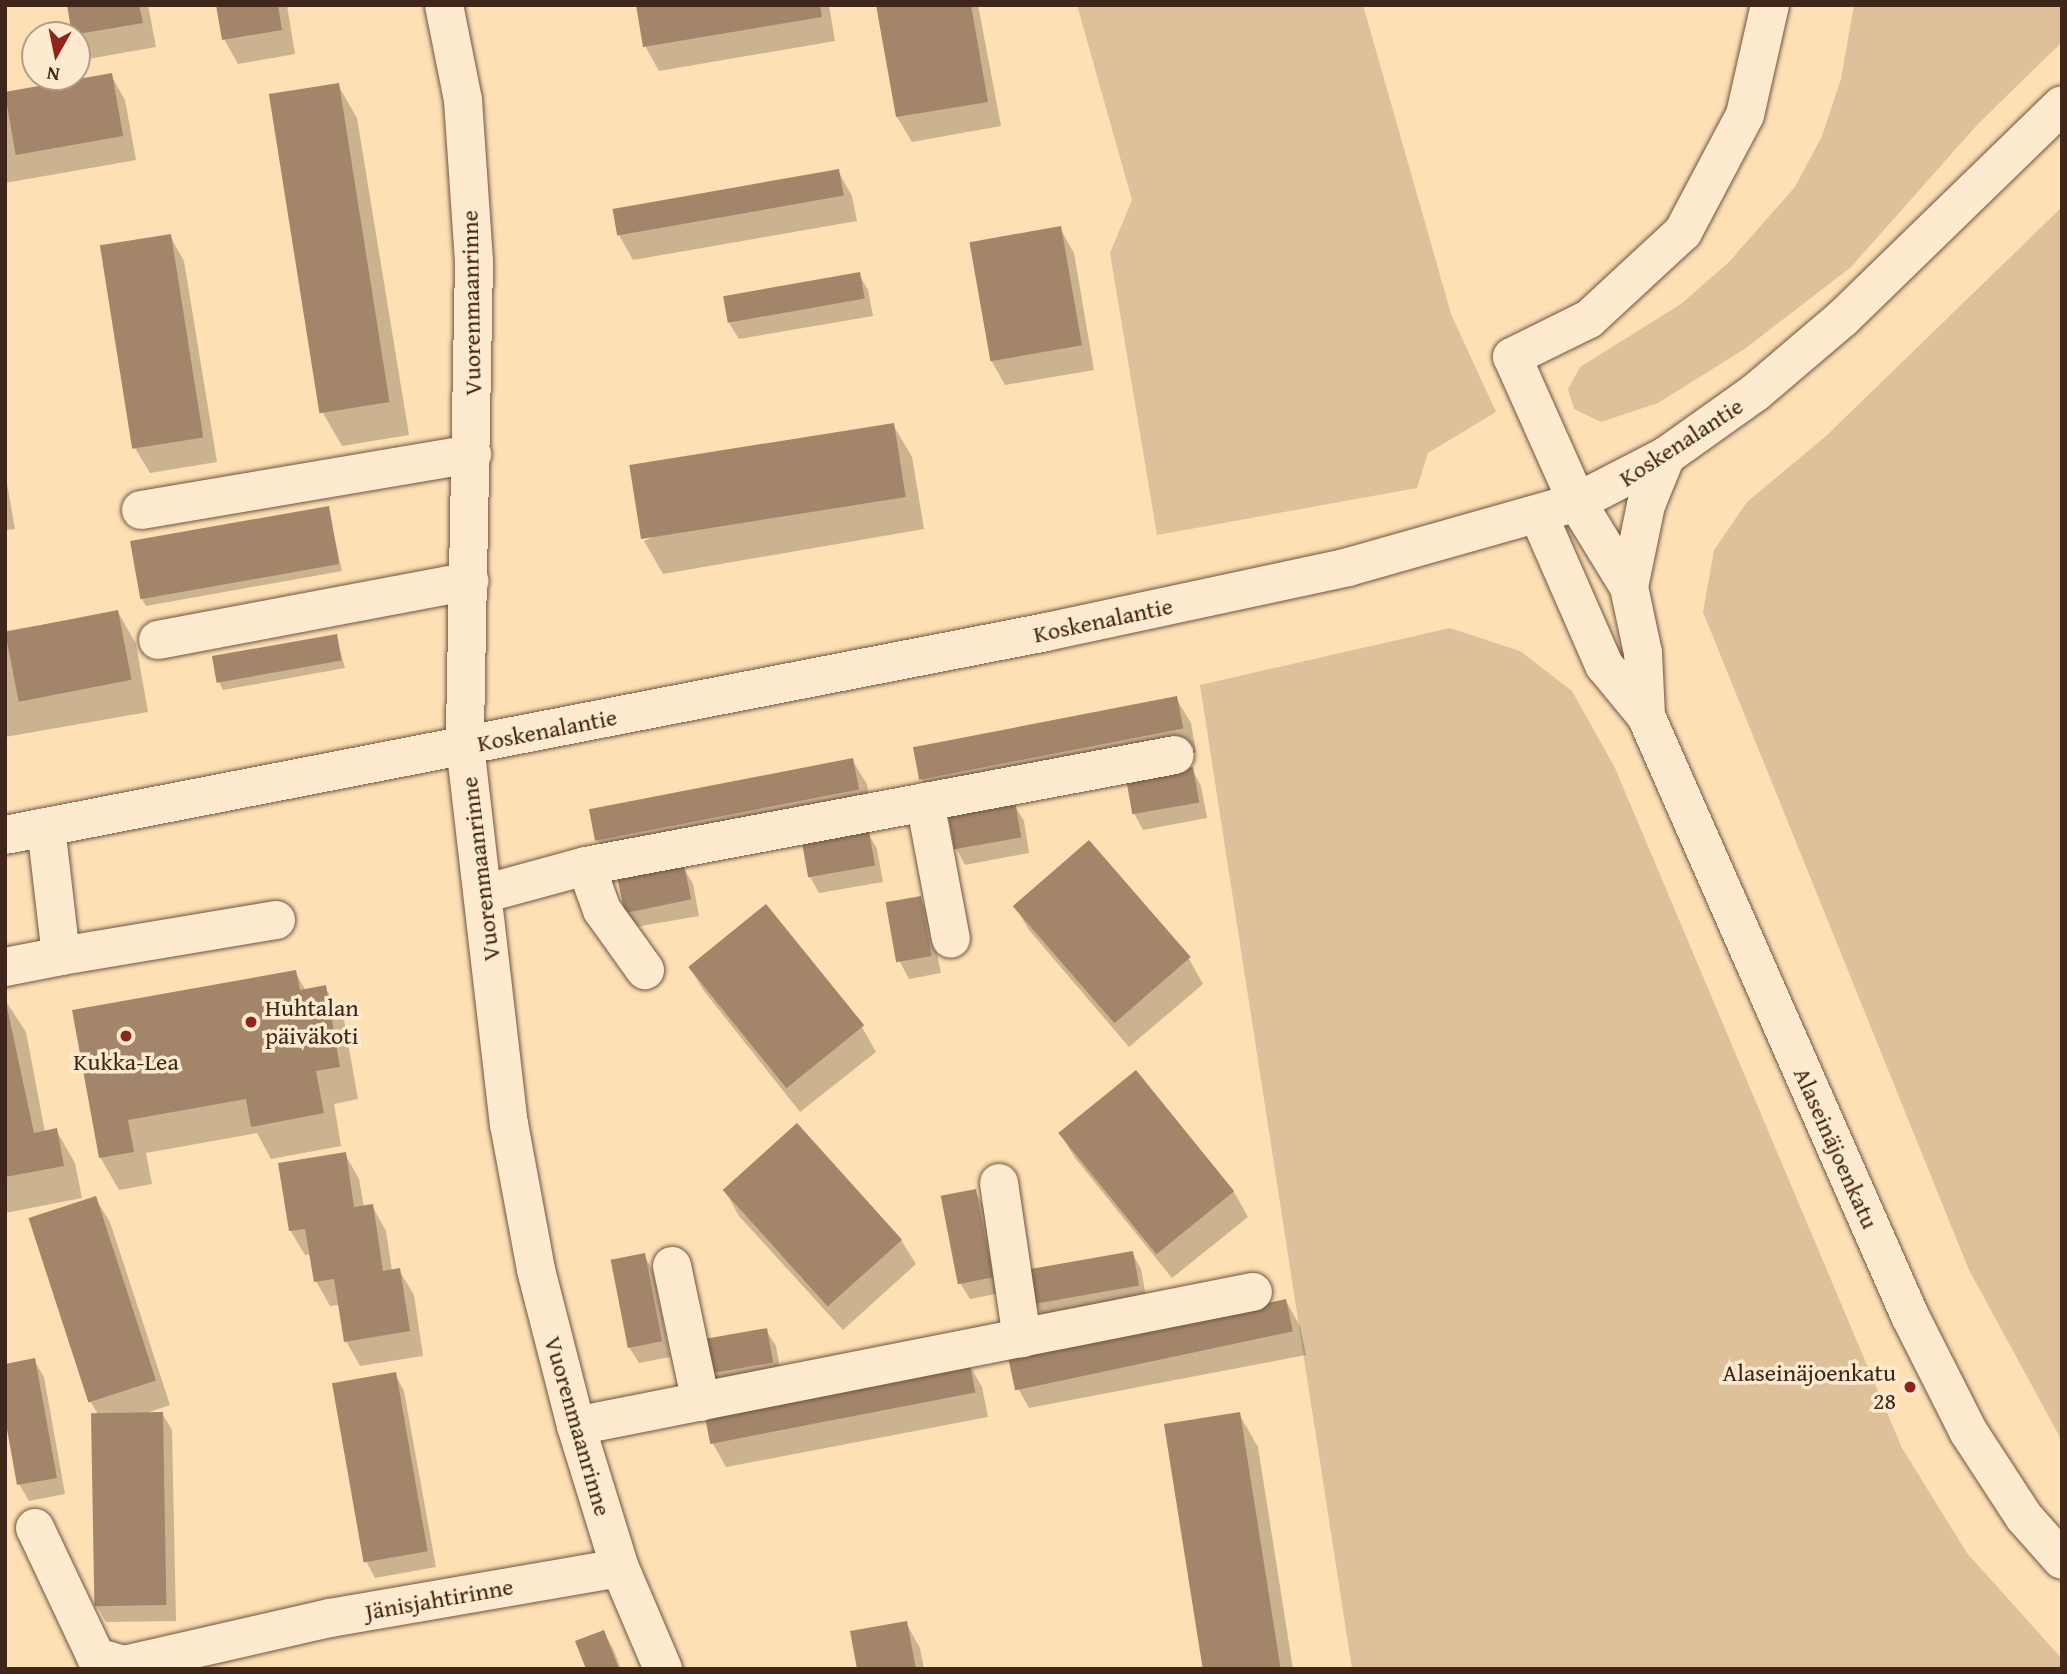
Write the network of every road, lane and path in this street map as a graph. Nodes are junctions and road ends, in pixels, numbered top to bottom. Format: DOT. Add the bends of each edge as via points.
graph roads {
  1 [pos="444,5"];
  2 [pos="1770,5"];
  3 [pos="2062,105"];
  4 [pos="472,454"];
  5 [pos="1666,456"];
  6 [pos="1577,502"];
  7 [pos="141,510"];
  8 [pos="1538,514"];
  9 [pos="469,581"];
  10 [pos="1629,587"];
  11 [pos="158,640"];
  12 [pos="1646,716"];
  13 [pos="465,745"];
  14 [pos="1175,755"];
  15 [pos="925,802"];
  16 [pos="46,827"];
  17 [pos="5,835"];
  18 [pos="586,866"];
  19 [pos="483,894"];
  20 [pos="276,920"];
  21 [pos="951,939"];
  22 [pos="61,956"];
  23 [pos="5,967"];
  24 [pos="645,970"];
  25 [pos="999,1183"];
  26 [pos="672,1266"];
  27 [pos="1253,1292"];
  28 [pos="1023,1338"];
  29 [pos="701,1402"];
  30 [pos="576,1426"];
  31 [pos="35,1528"];
  32 [pos="2062,1560"];
  33 [pos="620,1568"];
  34 [pos="663,1669"];
  1 -- 4 [label="street, Vuorenmaanrinne" via="463,100 474,263"];
  2 -- 6 [label="street, Alaseinäjoenkatu" via="1745,116 1683,232 1589,319 1511,357"];
  3 -- 5 [label="street, Koskenalantie" via="1843,318 1756,392"];
  4 -- 7 [label="street"];
  4 -- 9 [label="street, Vuorenmaanrinne"];
  5 -- 6 [label="street, Koskenalantie"];
  5 -- 10 [label="street, Alaseinäjoenkatu" via="1646,505"];
  6 -- 8 [label="street, Koskenalantie"];
  6 -- 10 [label="street, Alaseinäjoenkatu"];
  8 -- 12 [label="street, Alaseinäjoenkatu" via="1604,665"];
  8 -- 13 [label="street, Koskenalantie" via="1348,567 1059,629"];
  9 -- 11 [label="street"];
  9 -- 13 [label="street, Vuorenmaanrinne"];
  10 -- 12 [label="street, Alaseinäjoenkatu" via="1643,653"];
  12 -- 32 [label="street, Alaseinäjoenkatu" via="1910,1316 1968,1431 2024,1517"];
  13 -- 16 [label="street, Koskenalantie"];
  13 -- 19 [label="street, Vuorenmaanrinne"];
  14 -- 15 [label="street"];
  15 -- 18 [label="street"];
  15 -- 21 [label="street"];
  16 -- 17 [label="street, Koskenalantie"];
  16 -- 22 [label="street"];
  18 -- 19 [label="street"];
  18 -- 24 [label="street" via="602,910"];
  19 -- 30 [label="street, Vuorenmaanrinne" via="509,1124 536,1270"];
  20 -- 22 [label="street"];
  22 -- 23 [label="street"];
  25 -- 28 [label="street"];
  26 -- 29 [label="street"];
  27 -- 28 [label="street"];
  28 -- 29 [label="street"];
  29 -- 30 [label="street"];
  30 -- 33 [label="street, Vuorenmaanrinne"];
  31 -- 33 [label="street, Jänisjahtirinne" via="96,1657 124,1665"];
  33 -- 34 [label="street, Vuorenmaanrinne"];
}
